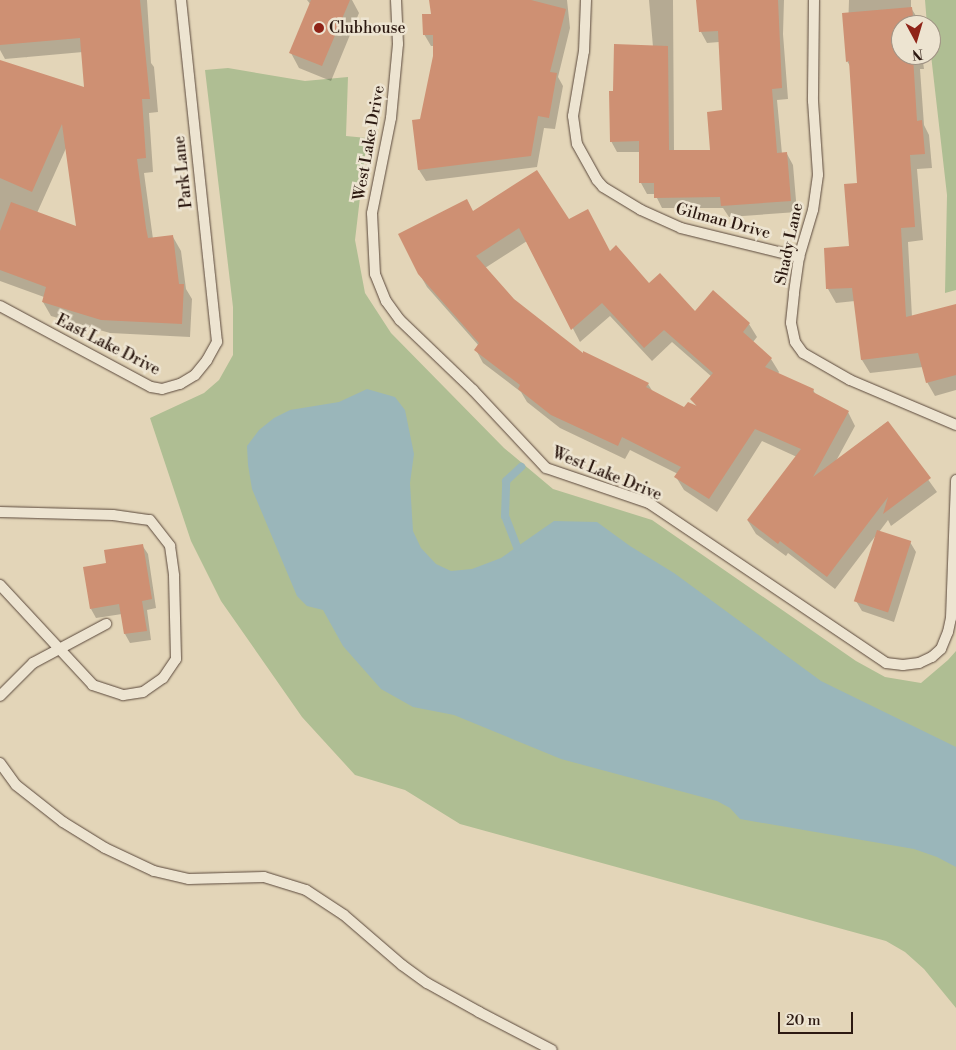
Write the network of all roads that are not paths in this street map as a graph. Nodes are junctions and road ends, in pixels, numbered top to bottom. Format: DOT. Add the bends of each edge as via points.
graph roads {
  1 [pos="181,0"];
  2 [pos="396,0"];
  3 [pos="586,0"];
  4 [pos="814,0"];
  5 [pos="799,257"];
  6 [pos="0,306"];
  7 [pos="217,342"];
  8 [pos="956,425"];
  9 [pos="956,480"];
  10 [pos="0,512"];
  11 [pos="0,585"];
  12 [pos="106,624"];
  13 [pos="59,649"];
  14 [pos="0,696"];
  15 [pos="0,763"];
  16 [pos="3,771"];
  17 [pos="552,1050"];
  1 -- 7 [label="lane, Park Lane"];
  2 -- 9 [label="lane, West Lake Drive" via="398,44 390,118 372,214 375,274 386,301 400,320 473,390 546,468 649,503 886,662 903,665 932,657 941,649 948,632"];
  3 -- 5 [label="lane, Gilman Drive" via="584,51 574,116 578,144 597,180 641,210 681,228"];
  4 -- 5 [label="lane, Shady Lane" via="813,101 818,175 813,210"];
  5 -- 8 [label="lane, Shady Lane" via="791,323 794,342 803,353 850,380"];
  6 -- 7 [label="lane, East Lake Drive" via="152,387 180,384 195,375"];
  10 -- 13 [label="lane" via="113,515 150,520 170,546 176,659 163,678 143,692 123,696 93,685"];
  11 -- 13 [label="lane"];
  12 -- 13 [label="lane"];
  13 -- 14 [label="lane" via="33,664"];
  15 -- 16 [label="lane"];
  16 -- 17 [label="lane" via="28,796 63,822 105,848 154,872 189,879 264,877 306,890 344,915 427,982"];
}
